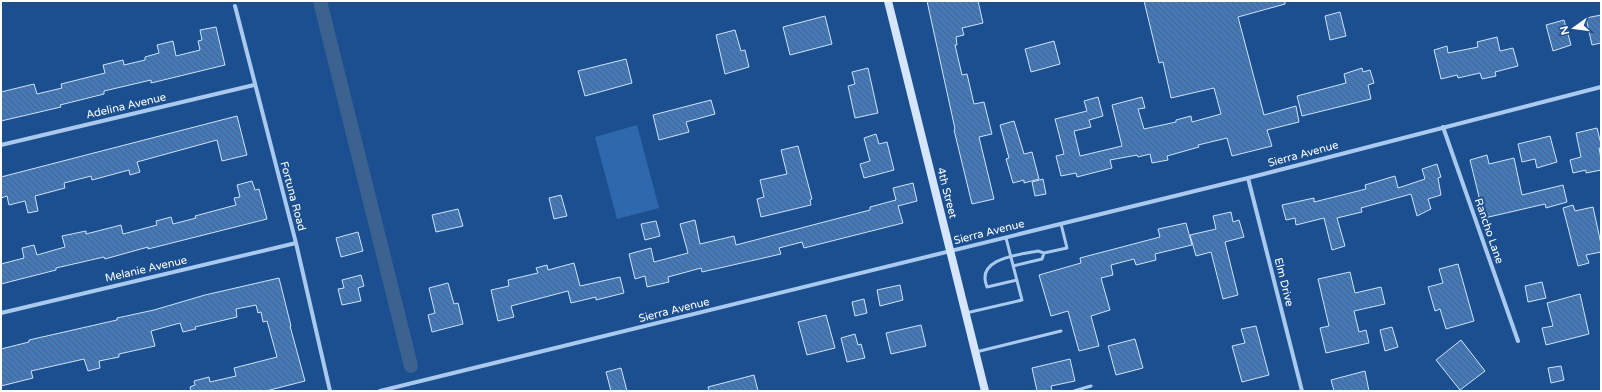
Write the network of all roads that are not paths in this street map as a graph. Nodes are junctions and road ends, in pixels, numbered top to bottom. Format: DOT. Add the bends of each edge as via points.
graph roads {
  1 [pos="888,1"];
  2 [pos="235,6"];
  3 [pos="254,85"];
  4 [pos="1601,87"];
  5 [pos="1443,127"];
  6 [pos="1,145"];
  7 [pos="1248,178"];
  8 [pos="1061,224"];
  9 [pos="1006,238"];
  10 [pos="296,243"];
  11 [pos="950,251"];
  12 [pos="1044,254"];
  13 [pos="1011,257"];
  14 [pos="1013,266"];
  15 [pos="1017,280"];
  16 [pos="1,313"];
  17 [pos="966,313"];
  18 [pos="1061,331"];
  19 [pos="1518,341"];
  20 [pos="976,352"];
  21 [pos="1092,386"];
  22 [pos="330,391"];
  23 [pos="380,391"];
  24 [pos="985,391"];
  25 [pos="1074,391"];
  26 [pos="1302,391"];
  1 -- 11 [label="street, 4th Street"];
  2 -- 3 [label="street, Fortuna Road"];
  3 -- 6 [label="street, Adelina Avenue"];
  3 -- 10 [label="street, Fortuna Road"];
  4 -- 5 [label="street, Sierra Avenue"];
  5 -- 7 [label="street, Sierra Avenue"];
  5 -- 19 [label="street, Rancho Lane"];
  7 -- 8 [label="street, Sierra Avenue"];
  7 -- 26 [label="street, Elm Drive"];
  8 -- 9 [label="street, Sierra Avenue"];
  8 -- 12 [label="lane" via="1067,248"];
  9 -- 11 [label="street, Sierra Avenue"];
  9 -- 13 [label="lane"];
  10 -- 16 [label="street, Melanie Avenue"];
  10 -- 22 [label="street, Fortuna Road"];
  11 -- 17 [label="street, 4th Street"];
  11 -- 23 [label="street, Sierra Avenue"];
  12 -- 13 [label="lane" via="1038,251"];
  12 -- 14 [label="lane" via="1042,259"];
  13 -- 14 [label="lane"];
  13 -- 15 [label="lane" via="994,262 986,270 984,279 988,287"];
  14 -- 15 [label="lane"];
  15 -- 17 [label="lane" via="1022,300"];
  17 -- 20 [label="street, 4th Street"];
  18 -- 20 [label="lane"];
  20 -- 24 [label="street, 4th Street"];
  21 -- 25 [label="lane"];
}
